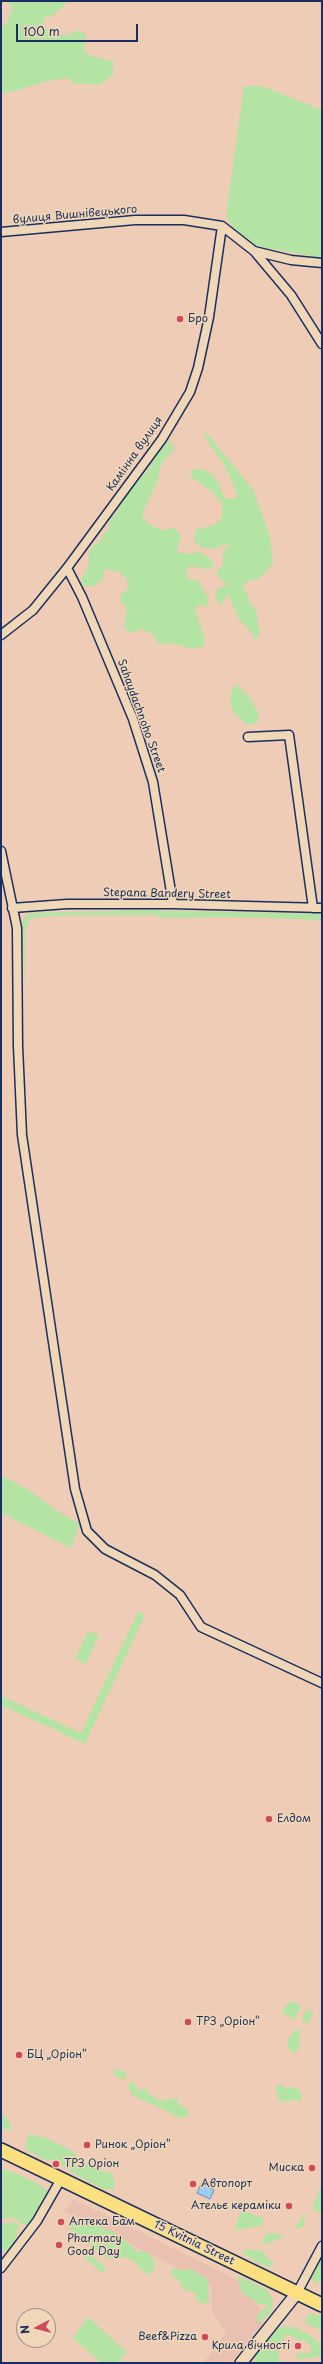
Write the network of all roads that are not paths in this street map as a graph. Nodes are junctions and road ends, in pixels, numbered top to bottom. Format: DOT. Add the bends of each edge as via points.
graph roads {
  1 [pos="222,226"];
  2 [pos="1,232"];
  3 [pos="254,251"];
  4 [pos="322,263"];
  5 [pos="322,344"];
  6 [pos="67,568"];
  7 [pos="1,635"];
  8 [pos="248,737"];
  9 [pos="1,851"];
  10 [pos="173,904"];
  11 [pos="12,908"];
  12 [pos="313,908"];
  13 [pos="322,908"];
  14 [pos="322,1683"];
  15 [pos="1,2150"];
  16 [pos="61,2179"];
  17 [pos="322,2246"];
  18 [pos="1,2268"];
  19 [pos="297,2294"];
  20 [pos="322,2305"];
  21 [pos="241,2363"];
  1 -- 2 [label="street, вулиця Вишнівецького" via="184,220 135,220"];
  1 -- 3 [label="street"];
  1 -- 6 [label="street, Камінна вулиця" via="208,317 198,368 190,392 157,444"];
  3 -- 4 [label="street" via="291,260"];
  3 -- 5 [label="street" via="291,295"];
  6 -- 7 [label="street, Камінна вулиця" via="33,610"];
  6 -- 10 [label="street, Sahaydachnoho Street" via="82,597 130,712 153,782"];
  8 -- 12 [label="street" via="289,735"];
  9 -- 11 [label="street"];
  10 -- 11 [label="street, Stepana Bandery Street" via="67,904"];
  10 -- 12 [label="street, Stepana Bandery Street"];
  11 -- 14 [label="street" via="17,934 22,1134 75,1489 87,1532 105,1549 155,1575 180,1595 201,1627"];
  12 -- 13 [label="street, Stepana Bandery Street"];
  15 -- 16 [label="highway, 15 Kvitnia Street"];
  16 -- 18 [label="street" via="37,2221"];
  16 -- 19 [label="highway, 15 Kvitnia Street"];
  17 -- 19 [label="street"];
  19 -- 20 [label="highway, 15 Kvitnia Street"];
  19 -- 21 [label="main road"];
}
